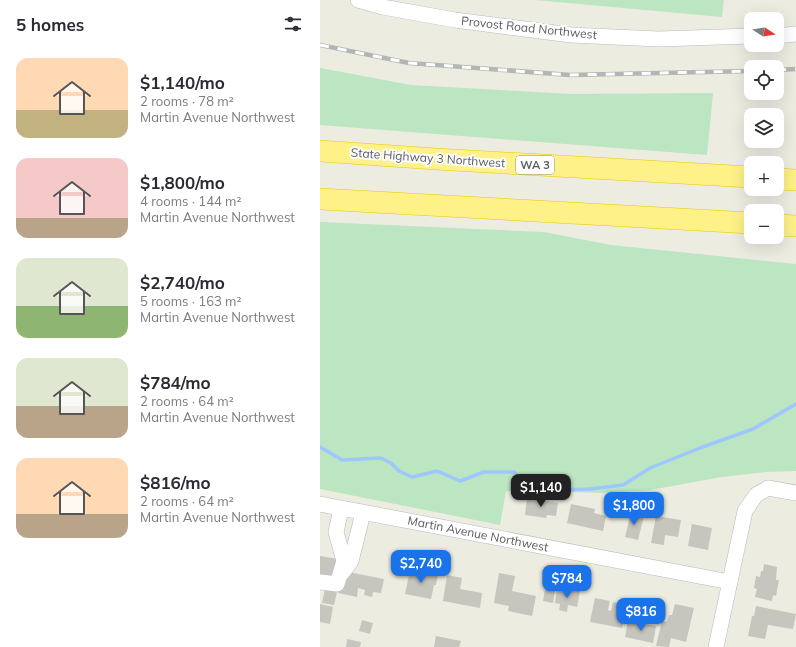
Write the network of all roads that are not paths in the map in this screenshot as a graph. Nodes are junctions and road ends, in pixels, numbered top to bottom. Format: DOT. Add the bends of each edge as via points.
graph roads {
  1 [pos="358,0"];
  2 [pos="796,34"];
  3 [pos="784,35"];
  4 [pos="744,36"];
  5 [pos="320,151"];
  6 [pos="744,177"];
  7 [pos="784,179"];
  8 [pos="796,180"];
  9 [pos="320,199"];
  10 [pos="744,224"];
  11 [pos="784,225"];
  12 [pos="796,226"];
  13 [pos="796,493"];
  14 [pos="320,504"];
  15 [pos="341,509"];
  16 [pos="363,513"];
  17 [pos="339,576"];
  18 [pos="321,582"];
  19 [pos="730,582"];
  20 [pos="716,647"];
  1 -- 4 [label="street, Provost Road Northwest" via="455,20 571,35 658,39"];
  2 -- 3 [label="street"];
  5 -- 6 [label="highway, State Highway 3 Northwest / WA 3"];
  7 -- 8 [label="highway"];
  9 -- 10 [label="highway"];
  11 -- 12 [label="highway"];
  13 -- 19 [label="street" via="768,488 756,495 746,511"];
  14 -- 15 [label="street, Martin Avenue Northwest"];
  15 -- 16 [label="street, Martin Avenue Northwest"];
  15 -- 17 [label="street" via="336,532 344,561"];
  16 -- 17 [label="street" via="351,561"];
  16 -- 19 [label="street, Martin Avenue Northwest"];
  17 -- 18 [label="street" via="337,584"];
  19 -- 20 [label="street"];
}
